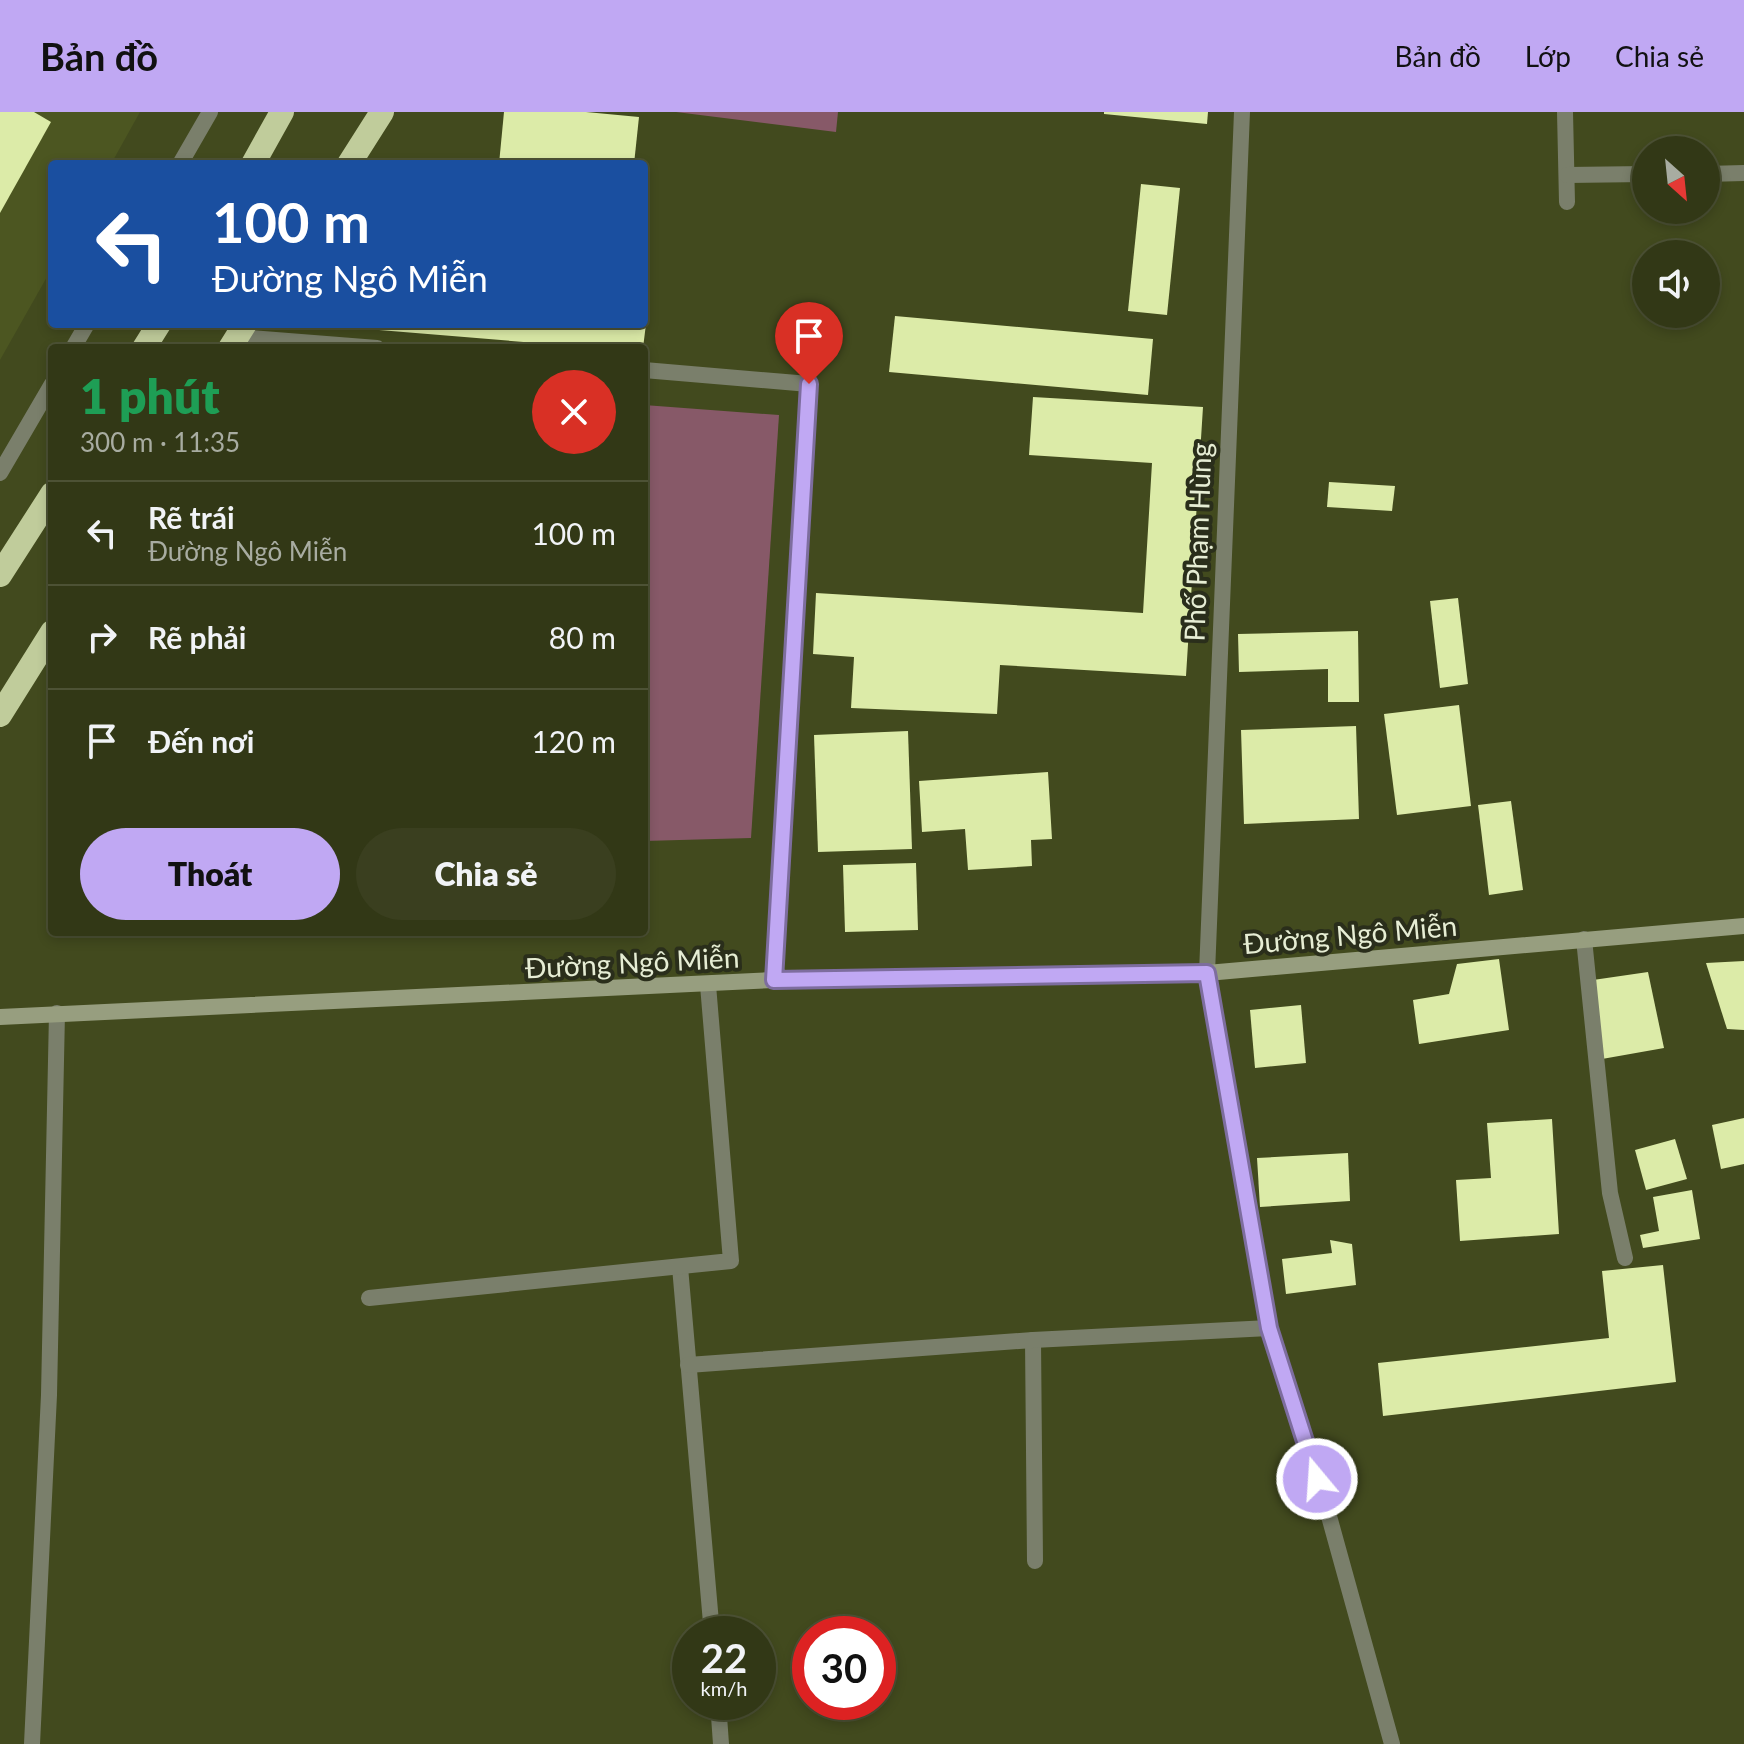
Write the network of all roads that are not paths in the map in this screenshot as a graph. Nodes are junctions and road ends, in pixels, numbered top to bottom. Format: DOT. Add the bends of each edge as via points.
graph roads {
  1 [pos="210,112"];
  2 [pos="282,112"];
  3 [pos="382,112"];
  4 [pos="1242,112"];
  5 [pos="1565,112"];
  6 [pos="182,160"];
  7 [pos="255,160"];
  8 [pos="352,160"];
  9 [pos="1744,173"];
  10 [pos="1632,174"];
  11 [pos="1720,174"];
  12 [pos="1567,175"];
  13 [pos="1567,202"];
  14 [pos="238,336"];
  15 [pos="331,344"];
  16 [pos="648,370"];
  17 [pos="48,391"];
  18 [pos="0,473"];
  19 [pos="48,500"];
  20 [pos="0,575"];
  21 [pos="48,638"];
  22 [pos="0,715"];
  23 [pos="1744,926"];
  24 [pos="1584,939"];
  25 [pos="1207,973"];
  26 [pos="774,980"];
  27 [pos="708,985"];
  28 [pos="57,1013"];
  29 [pos="0,1017"];
  30 [pos="1625,1258"];
  31 [pos="680,1267"];
  32 [pos="369,1298"];
  33 [pos="1269,1328"];
  34 [pos="1033,1340"];
  35 [pos="688,1365"];
  36 [pos="1035,1561"];
  37 [pos="710,1616"];
  38 [pos="719,1720"];
  39 [pos="32,1744"];
  40 [pos="721,1744"];
  41 [pos="1392,1744"];
  1 -- 6 [label="street"];
  2 -- 7 [label="highway"];
  3 -- 8 [label="highway"];
  4 -- 25 [label="street, Phố Phạm Hùng"];
  5 -- 12 [label="street"];
  9 -- 11 [label="street"];
  10 -- 12 [label="street"];
  12 -- 13 [label="street"];
  14 -- 15 [label="street"];
  16 -- 26 [label="street" via="809,384"];
  17 -- 18 [label="street"];
  19 -- 20 [label="highway"];
  21 -- 22 [label="highway"];
  23 -- 24 [label="street, Đường Ngô Miễn"];
  24 -- 25 [label="street, Đường Ngô Miễn"];
  24 -- 30 [label="street" via="1610,1193"];
  25 -- 26 [label="street, Đường Ngô Miễn"];
  25 -- 33 [label="street, Phố Phạm Hùng"];
  26 -- 27 [label="street, Đường Ngô Miễn"];
  27 -- 28 [label="street, Đường Ngô Miễn"];
  27 -- 31 [label="street" via="731,1261"];
  28 -- 29 [label="street, Đường Ngô Miễn"];
  28 -- 39 [label="street" via="49,1395"];
  31 -- 32 [label="street"];
  31 -- 35 [label="street"];
  33 -- 34 [label="street"];
  33 -- 41 [label="street, Phố Phạm Hùng" via="1327,1509"];
  34 -- 35 [label="street"];
  34 -- 36 [label="street"];
  35 -- 37 [label="street"];
  38 -- 40 [label="street"];
}
